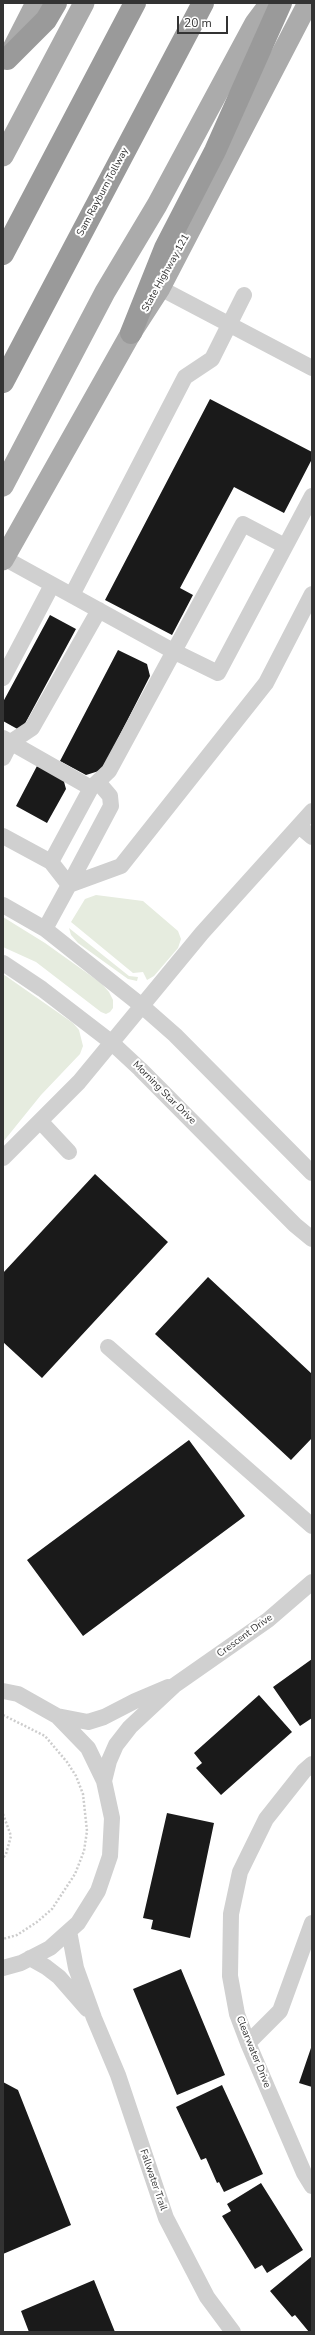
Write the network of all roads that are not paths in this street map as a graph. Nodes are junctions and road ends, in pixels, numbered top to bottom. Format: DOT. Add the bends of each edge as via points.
graph roads {
  1 [pos="36,3"];
  2 [pos="56,3"];
  3 [pos="135,3"];
  4 [pos="203,3"];
  5 [pos="262,3"];
  6 [pos="270,3"];
  7 [pos="280,3"];
  8 [pos="84,4"];
  9 [pos="308,9"];
  10 [pos="255,23"];
  11 [pos="5,63"];
  12 [pos="3,156"];
  13 [pos="3,254"];
  14 [pos="160,288"];
  15 [pos="244,295"];
  16 [pos="230,324"];
  17 [pos="131,333"];
  18 [pos="312,368"];
  19 [pos="3,382"];
  20 [pos="3,486"];
  21 [pos="312,496"];
  22 [pos="285,546"];
  23 [pos="4,559"];
  24 [pos="52,585"];
  25 [pos="312,594"];
  26 [pos="72,595"];
  27 [pos="99,610"];
  28 [pos="173,651"];
  29 [pos="3,678"];
  30 [pos="7,740"];
  31 [pos="3,758"];
  32 [pos="94,785"];
  33 [pos="312,811"];
  34 [pos="299,826"];
  35 [pos="3,836"];
  36 [pos="312,837"];
  37 [pos="51,862"];
  38 [pos="69,885"];
  39 [pos="3,905"];
  40 [pos="45,930"];
  41 [pos="3,964"];
  42 [pos="142,1006"];
  43 [pos="111,1042"];
  44 [pos="40,1121"];
  45 [pos="69,1152"];
  46 [pos="3,1158"];
  47 [pos="312,1173"];
  48 [pos="312,1239"];
  49 [pos="108,1346"];
  50 [pos="312,1526"];
  51 [pos="312,1582"];
  52 [pos="175,1685"];
  53 [pos="3,1691"];
  54 [pos="57,1716"];
  55 [pos="312,1764"];
  56 [pos="104,1781"];
  57 [pos="312,1923"];
  58 [pos="69,1931"];
  59 [pos="30,1958"];
  60 [pos="3,1968"];
  61 [pos="94,2018"];
  62 [pos="248,2043"];
  63 [pos="312,2186"];
  64 [pos="233,2332"];
  1 -- 11 [label="main road"];
  2 -- 11 [label="highway" via="46,20"];
  3 -- 13 [label="highway"];
  4 -- 19 [label="highway, Sam Rayburn Tollway"];
  5 -- 10 [label="main road"];
  6 -- 10 [label="main road"];
  7 -- 17 [label="highway" via="215,151 165,248"];
  8 -- 12 [label="main road"];
  9 -- 14 [label="main road, State Highway 121"];
  10 -- 20 [label="main road" via="157,205 105,292"];
  14 -- 16 [label="street"];
  14 -- 17 [label="main road, State Highway 121"];
  15 -- 16 [label="street"];
  16 -- 18 [label="street"];
  16 -- 26 [label="street" via="212,359 186,377"];
  17 -- 23 [label="main road, State Highway 121"];
  21 -- 22 [label="street"];
  22 -- 28 [label="street" via="243,524"];
  22 -- 28 [label="street" via="218,674"];
  23 -- 24 [label="street"];
  24 -- 26 [label="street"];
  24 -- 29 [label="street"];
  25 -- 38 [label="street" via="266,683 121,866"];
  26 -- 27 [label="street"];
  27 -- 28 [label="street"];
  27 -- 30 [label="street" via="32,728"];
  28 -- 32 [label="street" via="109,771"];
  30 -- 31 [label="street"];
  30 -- 32 [label="street"];
  32 -- 37 [label="street"];
  32 -- 38 [label="street" via="110,796 111,806"];
  33 -- 34 [label="street"];
  34 -- 36 [label="street"];
  34 -- 42 [label="street" via="202,933"];
  35 -- 37 [label="street"];
  37 -- 38 [label="street"];
  38 -- 40 [label="street"];
  39 -- 40 [label="street"];
  40 -- 42 [label="street"];
  41 -- 43 [label="street, Morning Star Drive" via="42,989"];
  42 -- 43 [label="street"];
  42 -- 47 [label="street" via="175,1035"];
  43 -- 44 [label="street" via="78,1082"];
  43 -- 48 [label="street, Morning Star Drive"];
  44 -- 45 [label="street"];
  44 -- 46 [label="street"];
  49 -- 50 [label="street"];
  51 -- 52 [label="street, Crescent Drive" via="268,1620"];
  52 -- 54 [label="street, Crescent Drive" via="88,1722"];
  52 -- 56 [label="street, Crescent Drive" via="130,1727 116,1745 108,1761"];
  53 -- 54 [label="street" via="18,1694"];
  54 -- 56 [label="street" via="88,1748"];
  55 -- 62 [label="street, Clearwater Drive" via="266,1819 240,1872 231,1914 230,1976 237,2014"];
  56 -- 58 [label="street" via="112,1818 110,1856 98,1891 78,1923"];
  57 -- 62 [label="street" via="280,2011"];
  58 -- 59 [label="street" via="50,1948"];
  58 -- 61 [label="street, Fallwater Trail" via="76,1968"];
  59 -- 60 [label="street"];
  59 -- 61 [label="street, Fallwater Trail" via="59,1977"];
  61 -- 64 [label="street, Fallwater Trail" via="118,2074 166,2218 207,2297"];
  62 -- 63 [label="street, Clearwater Drive"];
}
